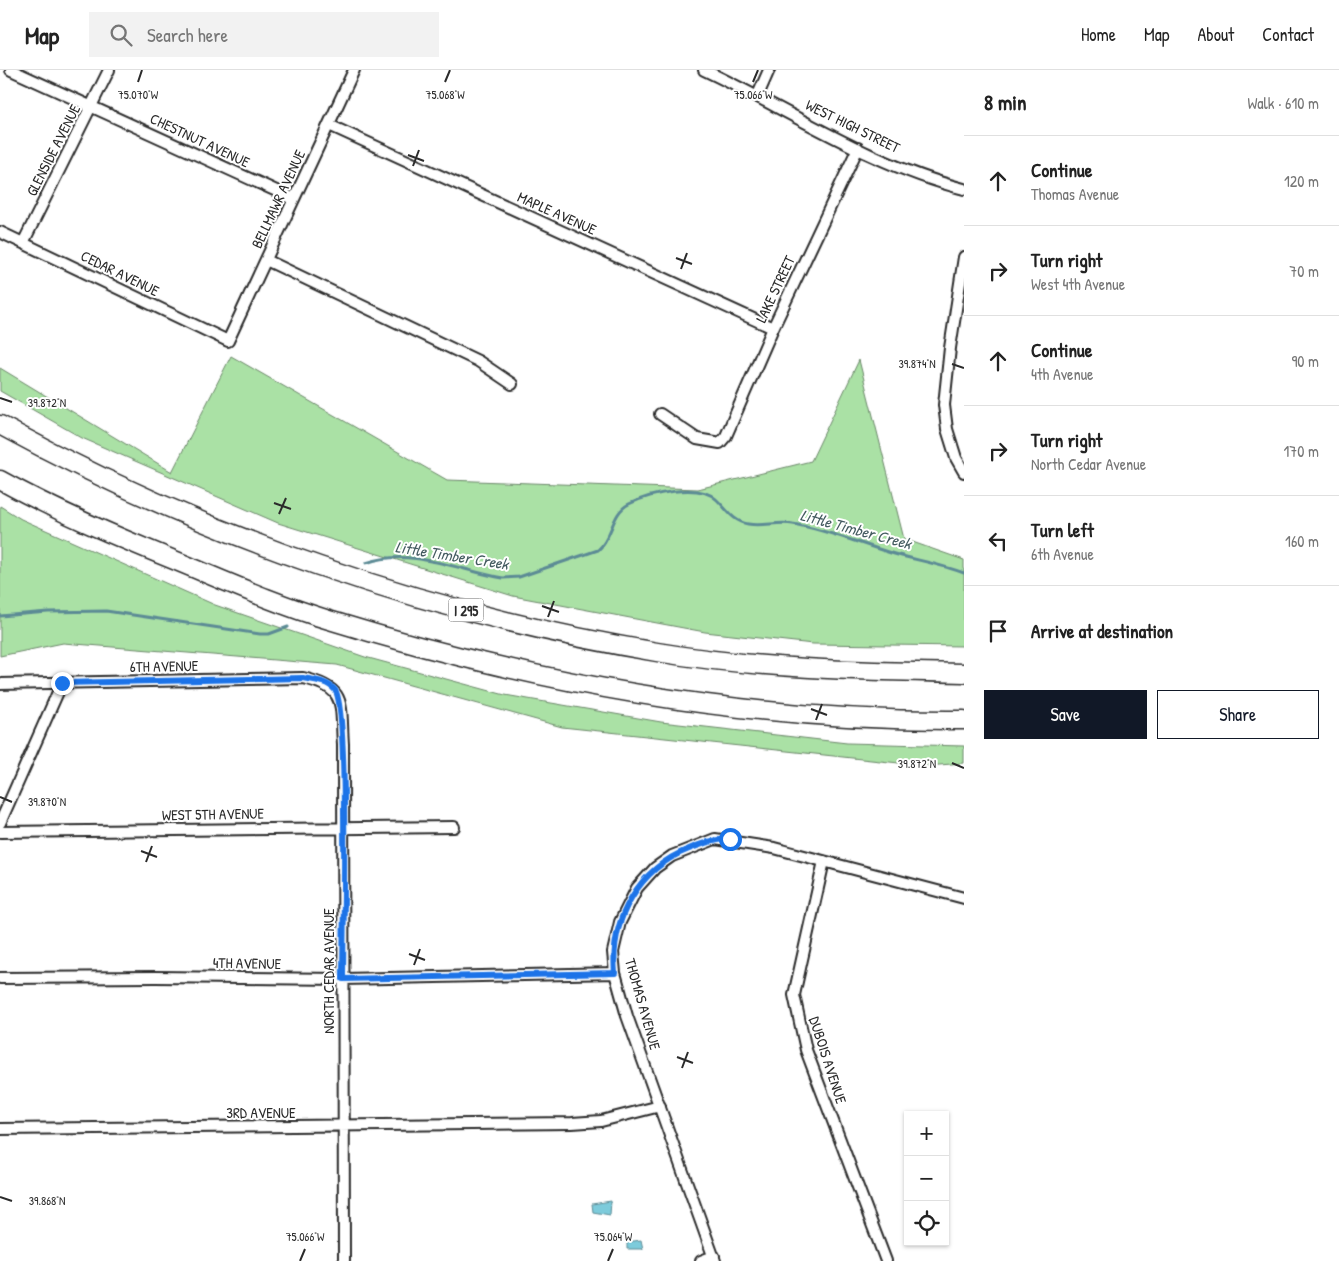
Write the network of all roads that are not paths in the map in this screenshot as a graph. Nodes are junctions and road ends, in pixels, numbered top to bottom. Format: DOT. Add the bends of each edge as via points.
graph roads {
  1 [pos="11,70"];
  2 [pos="109,70"];
  3 [pos="354,70"];
  4 [pos="704,70"];
  5 [pos="769,70"];
  6 [pos="758,95"];
  7 [pos="91,106"];
  8 [pos="329,125"];
  9 [pos="858,148"];
  10 [pos="964,189"];
  11 [pos="294,199"];
  12 [pos="0,232"];
  13 [pos="23,243"];
  14 [pos="964,257"];
  15 [pos="266,260"];
  16 [pos="774,328"];
  17 [pos="228,341"];
  18 [pos="512,384"];
  19 [pos="660,414"];
  20 [pos="0,425"];
  21 [pos="964,472"];
  22 [pos="0,480"];
  23 [pos="964,673"];
  24 [pos="62,683"];
  25 [pos="0,684"];
  26 [pos="328,685"];
  27 [pos="964,720"];
  28 [pos="0,823"];
  29 [pos="454,827"];
  30 [pos="343,828"];
  31 [pos="0,832"];
  32 [pos="824,862"];
  33 [pos="964,898"];
  34 [pos="615,973"];
  35 [pos="0,978"];
  36 [pos="343,979"];
  37 [pos="660,1106"];
  38 [pos="343,1127"];
  39 [pos="0,1129"];
  40 [pos="715,1259"];
  41 [pos="344,1261"];
  42 [pos="701,1261"];
  43 [pos="886,1261"];
  1 -- 7 [label="street, CHESTNUT AVENUE"];
  2 -- 7 [label="street, GLENSIDE AVENUE"];
  3 -- 8 [label="street, BELLMAWR AVENUE"];
  4 -- 6 [label="street, WEST HIGH STREET"];
  5 -- 6 [label="street"];
  6 -- 9 [label="street, WEST HIGH STREET"];
  7 -- 11 [label="street, CHESTNUT AVENUE"];
  7 -- 13 [label="street, GLENSIDE AVENUE"];
  8 -- 11 [label="street, BELLMAWR AVENUE"];
  8 -- 16 [label="street, MAPLE AVENUE"];
  9 -- 10 [label="street, WEST HIGH STREET" via="942,184"];
  9 -- 16 [label="street, LAKE STREET"];
  11 -- 15 [label="street, BELLMAWR AVENUE"];
  12 -- 13 [label="street, CEDAR AVENUE"];
  13 -- 17 [label="street, CEDAR AVENUE"];
  14 -- 21 [label="street" via="944,405 947,429"];
  15 -- 17 [label="street, BELLMAWR AVENUE"];
  15 -- 18 [label="street" via="478,361"];
  16 -- 19 [label="street, LAKE STREET" via="720,443 698,439"];
  20 -- 23 [label="highway, I 295" via="105,478 215,526 382,587 456,608 658,653 768,666"];
  22 -- 27 [label="highway" via="134,544 328,620 519,670 610,688 769,710 843,717"];
  24 -- 25 [label="street, 6TH AVENUE"];
  24 -- 26 [label="street, 6TH AVENUE" via="303,678"];
  24 -- 28 [label="street"];
  26 -- 30 [label="street, NORTH CEDAR AVENUE" via="335,690 340,704"];
  29 -- 30 [label="street, WEST 5TH AVENUE"];
  30 -- 31 [label="street, WEST 5TH AVENUE"];
  30 -- 36 [label="street, NORTH CEDAR AVENUE"];
  32 -- 33 [label="street, THOMAS AVENUE"];
  32 -- 34 [label="street, THOMAS AVENUE" via="774,848 715,839 672,856 656,868 629,902 613,952"];
  32 -- 43 [label="street, DUBOIS AVENUE" via="794,995 806,1050"];
  34 -- 36 [label="street, 4TH AVENUE"];
  34 -- 37 [label="street, THOMAS AVENUE"];
  35 -- 36 [label="street, 4TH AVENUE"];
  36 -- 38 [label="street, NORTH CEDAR AVENUE"];
  37 -- 38 [label="street, 3RD AVENUE" via="602,1121"];
  37 -- 40 [label="street, THOMAS AVENUE"];
  38 -- 39 [label="street, 3RD AVENUE"];
  38 -- 41 [label="street, NORTH CEDAR AVENUE"];
  40 -- 42 [label="street"];
}
